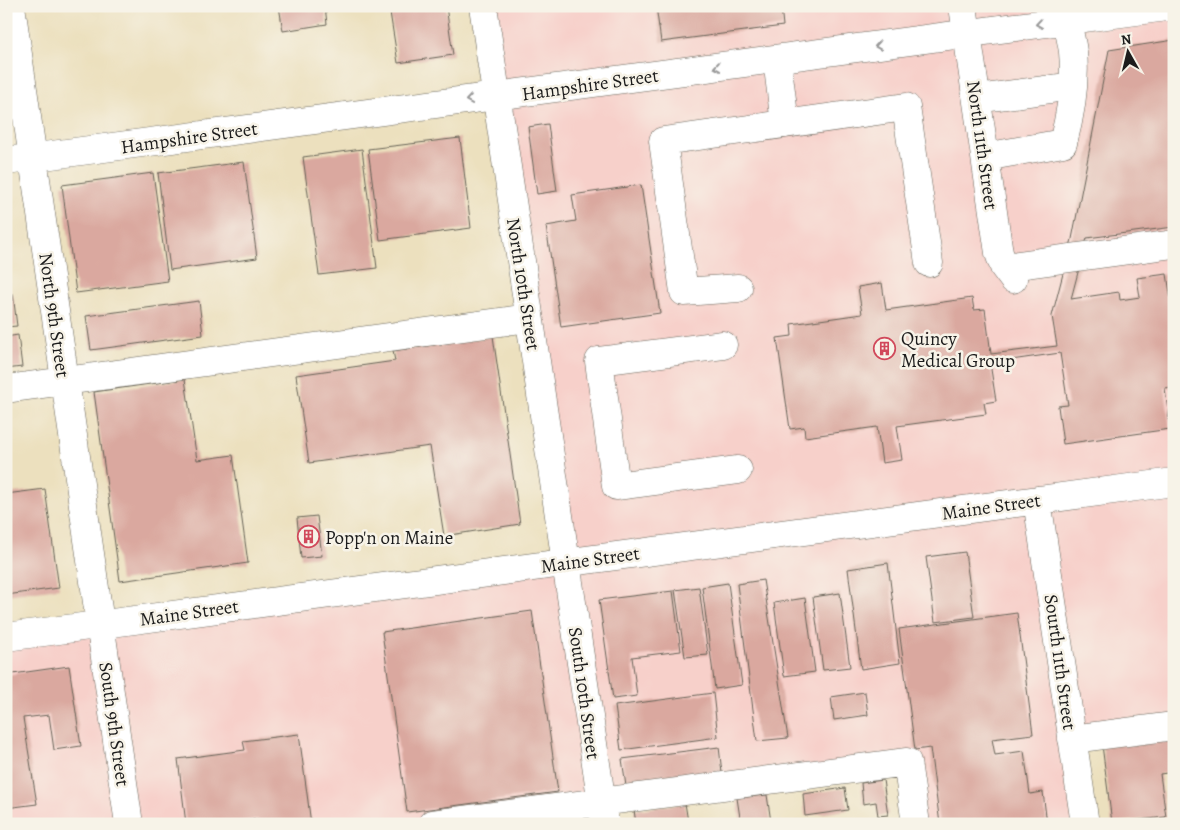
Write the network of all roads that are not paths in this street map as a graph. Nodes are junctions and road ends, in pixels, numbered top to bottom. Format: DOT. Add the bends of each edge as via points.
graph roads {
  1 [pos="11,6"];
  2 [pos="483,6"];
  3 [pos="963,6"];
  4 [pos="1174,6"];
  5 [pos="1065,14"];
  6 [pos="967,34"];
  7 [pos="777,59"];
  8 [pos="1073,86"];
  9 [pos="496,96"];
  10 [pos="976,99"];
  11 [pos="786,124"];
  12 [pos="985,157"];
  13 [pos="19,160"];
  14 [pos="1174,244"];
  15 [pos="929,263"];
  16 [pos="738,288"];
  17 [pos="529,318"];
  18 [pos="722,345"];
  19 [pos="65,381"];
  20 [pos="6,389"];
  21 [pos="738,470"];
  22 [pos="1174,482"];
  23 [pos="1037,500"];
  24 [pos="566,562"];
  25 [pos="101,624"];
  26 [pos="6,637"];
  27 [pos="1174,726"];
  28 [pos="1072,739"];
  29 [pos="603,813"];
  30 [pos="129,824"];
  31 [pos="432,824"];
  32 [pos="916,824"];
  33 [pos="1085,824"];
  1 -- 13 [label="street, North 9th Street"];
  2 -- 9 [label="street, North 10th Street"];
  3 -- 6 [label="street, North 11th Street"];
  4 -- 5 [label="street, Hampshire Street"];
  5 -- 6 [label="street, Hampshire Street, one-way"];
  5 -- 8 [label="street" via="1073,51"];
  6 -- 7 [label="street, Hampshire Street, one-way"];
  6 -- 10 [label="street, North 11th Street"];
  7 -- 9 [label="street, Hampshire Street, one-way"];
  7 -- 11 [label="street"];
  8 -- 10 [label="street"];
  8 -- 12 [label="street" via="1063,143"];
  9 -- 13 [label="street, Hampshire Street, one-way"];
  9 -- 17 [label="street, North 10th Street"];
  10 -- 12 [label="street, North 11th Street"];
  11 -- 15 [label="street" via="906,107"];
  11 -- 16 [label="street" via="663,141 684,292"];
  12 -- 14 [label="street, North 11th Street" via="999,254 1009,273"];
  13 -- 19 [label="street, North 9th Street"];
  17 -- 19 [label="street"];
  17 -- 24 [label="street, North 10th Street"];
  18 -- 21 [label="street" via="599,361 616,486"];
  19 -- 20 [label="street"];
  19 -- 25 [label="street, North 9th Street"];
  22 -- 23 [label="street, Maine Street"];
  23 -- 24 [label="street, Maine Street"];
  23 -- 28 [label="street, Sourth 11th Street"];
  24 -- 25 [label="street, Maine Street"];
  24 -- 29 [label="street, South 10th Street"];
  25 -- 26 [label="street, Maine Street"];
  25 -- 30 [label="street, South 9th Street"];
  27 -- 28 [label="street"];
  28 -- 33 [label="street, Sourth 11th Street"];
  29 -- 31 [label="street"];
  29 -- 32 [label="street" via="908,762"];
}
